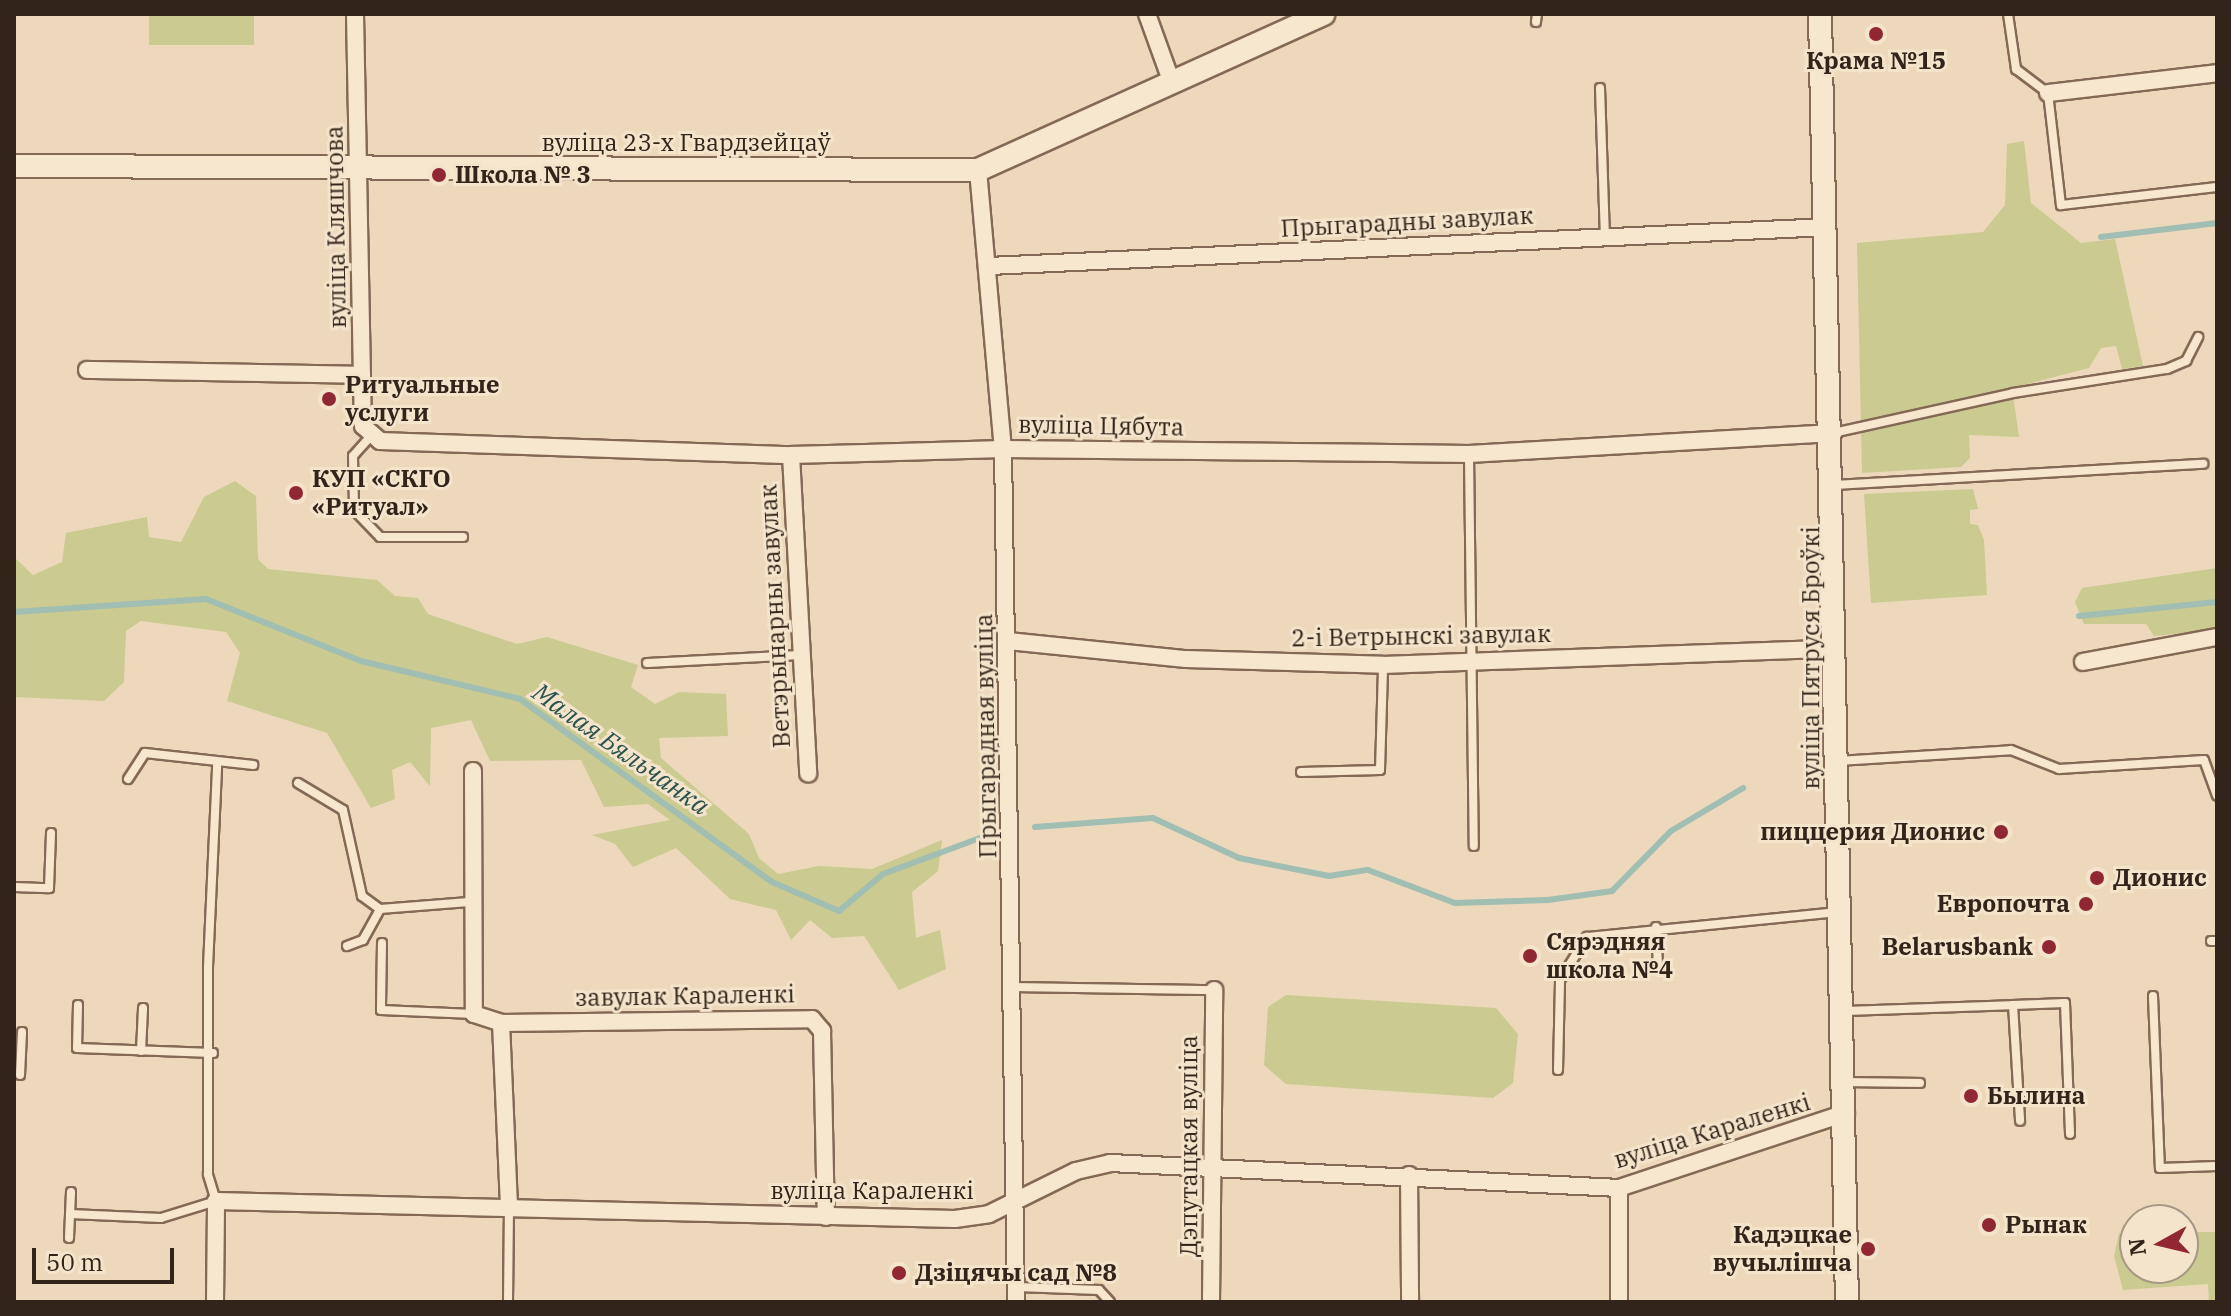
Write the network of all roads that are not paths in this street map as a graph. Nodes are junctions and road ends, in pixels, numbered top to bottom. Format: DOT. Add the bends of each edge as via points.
graph roads {
  1 [pos="355,14"];
  2 [pos="1147,14"];
  3 [pos="1820,14"];
  4 [pos="2008,14"];
  5 [pos="1314,16"];
  6 [pos="2217,73"];
  7 [pos="1172,83"];
  8 [pos="1600,88"];
  9 [pos="2048,93"];
  10 [pos="14,166"];
  11 [pos="359,167"];
  12 [pos="978,170"];
  13 [pos="2217,187"];
  14 [pos="1827,227"];
  15 [pos="1605,237"];
  16 [pos="989,266"];
  17 [pos="2198,337"];
  18 [pos="87,370"];
  19 [pos="362,375"];
  20 [pos="1833,433"];
  21 [pos="370,437"];
  22 [pos="1003,449"];
  23 [pos="1469,454"];
  24 [pos="791,455"];
  25 [pos="2203,464"];
  26 [pos="1834,485"];
  27 [pos="463,537"];
  28 [pos="2217,637"];
  29 [pos="1008,641"];
  30 [pos="1836,648"];
  31 [pos="801,655"];
  32 [pos="1473,660"];
  33 [pos="2083,662"];
  34 [pos="647,663"];
  35 [pos="1383,665"];
  36 [pos="1837,761"];
  37 [pos="217,765"];
  38 [pos="253,765"];
  39 [pos="473,771"];
  40 [pos="1301,772"];
  41 [pos="808,774"];
  42 [pos="128,779"];
  43 [pos="298,783"];
  44 [pos="2217,796"];
  45 [pos="51,833"];
  46 [pos="1474,846"];
  47 [pos="14,887"];
  48 [pos="469,902"];
  49 [pos="380,909"];
  50 [pos="1839,912"];
  51 [pos="1656,927"];
  52 [pos="382,943"];
  53 [pos="347,946"];
  54 [pos="1658,962"];
  55 [pos="1016,987"];
  56 [pos="1214,990"];
  57 [pos="2153,996"];
  58 [pos="78,1005"];
  59 [pos="2013,1005"];
  60 [pos="143,1008"];
  61 [pos="1842,1011"];
  62 [pos="474,1014"];
  63 [pos="501,1023"];
  64 [pos="22,1032"];
  65 [pos="141,1051"];
  66 [pos="213,1053"];
  67 [pos="17,1062"];
  68 [pos="1558,1070"];
  69 [pos="20,1075"];
  70 [pos="1845,1082"];
  71 [pos="1920,1083"];
  72 [pos="1846,1113"];
  73 [pos="2020,1121"];
  74 [pos="2070,1134"];
  75 [pos="1217,1163"];
  76 [pos="2217,1166"];
  77 [pos="1409,1175"];
  78 [pos="1619,1188"];
  79 [pos="71,1192"];
  80 [pos="1018,1200"];
  81 [pos="216,1201"];
  82 [pos="509,1209"];
  83 [pos="70,1214"];
  84 [pos="826,1217"];
  85 [pos="69,1238"];
  86 [pos="1017,1294"];
  87 [pos="215,1302"];
  88 [pos="508,1302"];
  89 [pos="1110,1302"];
  90 [pos="1211,1302"];
  91 [pos="1410,1302"];
  92 [pos="1619,1302"];
  93 [pos="1847,1302"];
  1 -- 11 [label="street, вуліца Кляшчова"];
  2 -- 7 [label="street"];
  3 -- 14 [label="street, вуліца Пятруся Броўкі"];
  4 -- 9 [label="lane" via="2016,69"];
  5 -- 7 [label="street, вуліца 23-х Гвардзейцаў"];
  6 -- 9 [label="street"];
  7 -- 12 [label="street, вуліца 23-х Гвардзейцаў"];
  8 -- 15 [label="lane"];
  9 -- 13 [label="lane" via="2061,205"];
  10 -- 11 [label="street, вуліца 23-х Гвардзейцаў"];
  11 -- 12 [label="street, вуліца 23-х Гвардзейцаў"];
  11 -- 19 [label="street, вуліца Кляшчова"];
  12 -- 16 [label="street, Прыгарадная вуліца"];
  14 -- 15 [label="street, Прыгарадны завулак"];
  14 -- 20 [label="street, вуліца Пятруся Броўкі"];
  15 -- 16 [label="street, Прыгарадны завулак"];
  16 -- 22 [label="street, Прыгарадная вуліца"];
  17 -- 20 [label="lane" via="2186,361 2167,369 2013,393"];
  18 -- 19 [label="street"];
  19 -- 21 [label="street, вуліца Кляшчова"];
  20 -- 23 [label="street, вуліца Цябута"];
  20 -- 26 [label="street, вуліца Пятруся Броўкі"];
  21 -- 24 [label="street, вуліца Цябута"];
  21 -- 27 [label="lane" via="353,456 354,510 380,537"];
  22 -- 23 [label="street, вуліца Цябута"];
  22 -- 24 [label="street, вуліца Цябута"];
  22 -- 29 [label="street, Прыгарадная вуліца"];
  23 -- 32 [label="lane"];
  24 -- 31 [label="street, Ветэрынарны завулак"];
  25 -- 26 [label="lane"];
  26 -- 30 [label="street, вуліца Пятруся Броўкі"];
  28 -- 33 [label="street"];
  29 -- 35 [label="street, 2-і Ветрынскі завулак" via="1186,659"];
  29 -- 55 [label="street, Прыгарадная вуліца"];
  30 -- 32 [label="street, 2-і Ветрынскі завулак"];
  30 -- 36 [label="street, вуліца Пятруся Броўкі"];
  31 -- 34 [label="lane"];
  31 -- 41 [label="street, Ветэрынарны завулак"];
  32 -- 35 [label="street, 2-і Ветрынскі завулак"];
  32 -- 46 [label="lane"];
  35 -- 40 [label="lane" via="1380,770"];
  36 -- 44 [label="lane" via="2011,750 2059,769 2204,760"];
  36 -- 50 [label="street, вуліца Пятруся Броўкі"];
  37 -- 38 [label="lane"];
  37 -- 42 [label="lane" via="145,753"];
  37 -- 66 [label="lane" via="208,967"];
  39 -- 48 [label="street"];
  43 -- 49 [label="lane" via="343,810 362,896"];
  45 -- 47 [label="lane" via="49,888"];
  48 -- 49 [label="lane"];
  48 -- 62 [label="street"];
  49 -- 53 [label="lane" via="363,940"];
  50 -- 51 [label="lane"];
  50 -- 61 [label="street, вуліца Пятруся Броўкі"];
  51 -- 54 [label="lane"];
  51 -- 68 [label="lane" via="1587,937 1560,980"];
  52 -- 62 [label="lane" via="381,1010"];
  55 -- 56 [label="lane"];
  55 -- 80 [label="street, Прыгарадная вуліца"];
  56 -- 75 [label="street, Дэпутацкая вуліца"];
  57 -- 76 [label="lane" via="2160,1168"];
  58 -- 65 [label="lane" via="77,1048"];
  59 -- 61 [label="lane"];
  59 -- 73 [label="lane"];
  59 -- 74 [label="lane" via="2065,1003"];
  60 -- 65 [label="lane"];
  61 -- 70 [label="street, вуліца Пятруся Броўкі"];
  62 -- 63 [label="street, завулак Караленкі"];
  63 -- 82 [label="street"];
  63 -- 84 [label="street, завулак Караленкі" via="812,1019 822,1031"];
  64 -- 67 [label="lane"];
  65 -- 66 [label="lane"];
  66 -- 81 [label="lane" via="208,1174"];
  67 -- 69 [label="lane"];
  70 -- 71 [label="lane"];
  70 -- 72 [label="street, вуліца Пятруся Броўкі"];
  72 -- 78 [label="street, вуліца Караленкі"];
  72 -- 93 [label="street, вуліца Пятруся Броўкі"];
  75 -- 77 [label="street, вуліца Караленкі"];
  75 -- 80 [label="street, вуліца Караленкі" via="1110,1163 1076,1171"];
  75 -- 90 [label="street, Дэпутацкая вуліца"];
  77 -- 78 [label="street, вуліца Караленкі"];
  77 -- 91 [label="street"];
  78 -- 92 [label="street"];
  79 -- 83 [label="lane"];
  80 -- 84 [label="street, вуліца Караленкі" via="955,1219"];
  80 -- 86 [label="street, Прыгарадная вуліца"];
  81 -- 82 [label="street, вуліца Караленкі"];
  81 -- 83 [label="lane" via="161,1218"];
  81 -- 87 [label="street"];
  82 -- 84 [label="street, вуліца Караленкі"];
  82 -- 88 [label="lane"];
  83 -- 85 [label="lane"];
  86 -- 89 [label="lane" via="1099,1290"];
}
